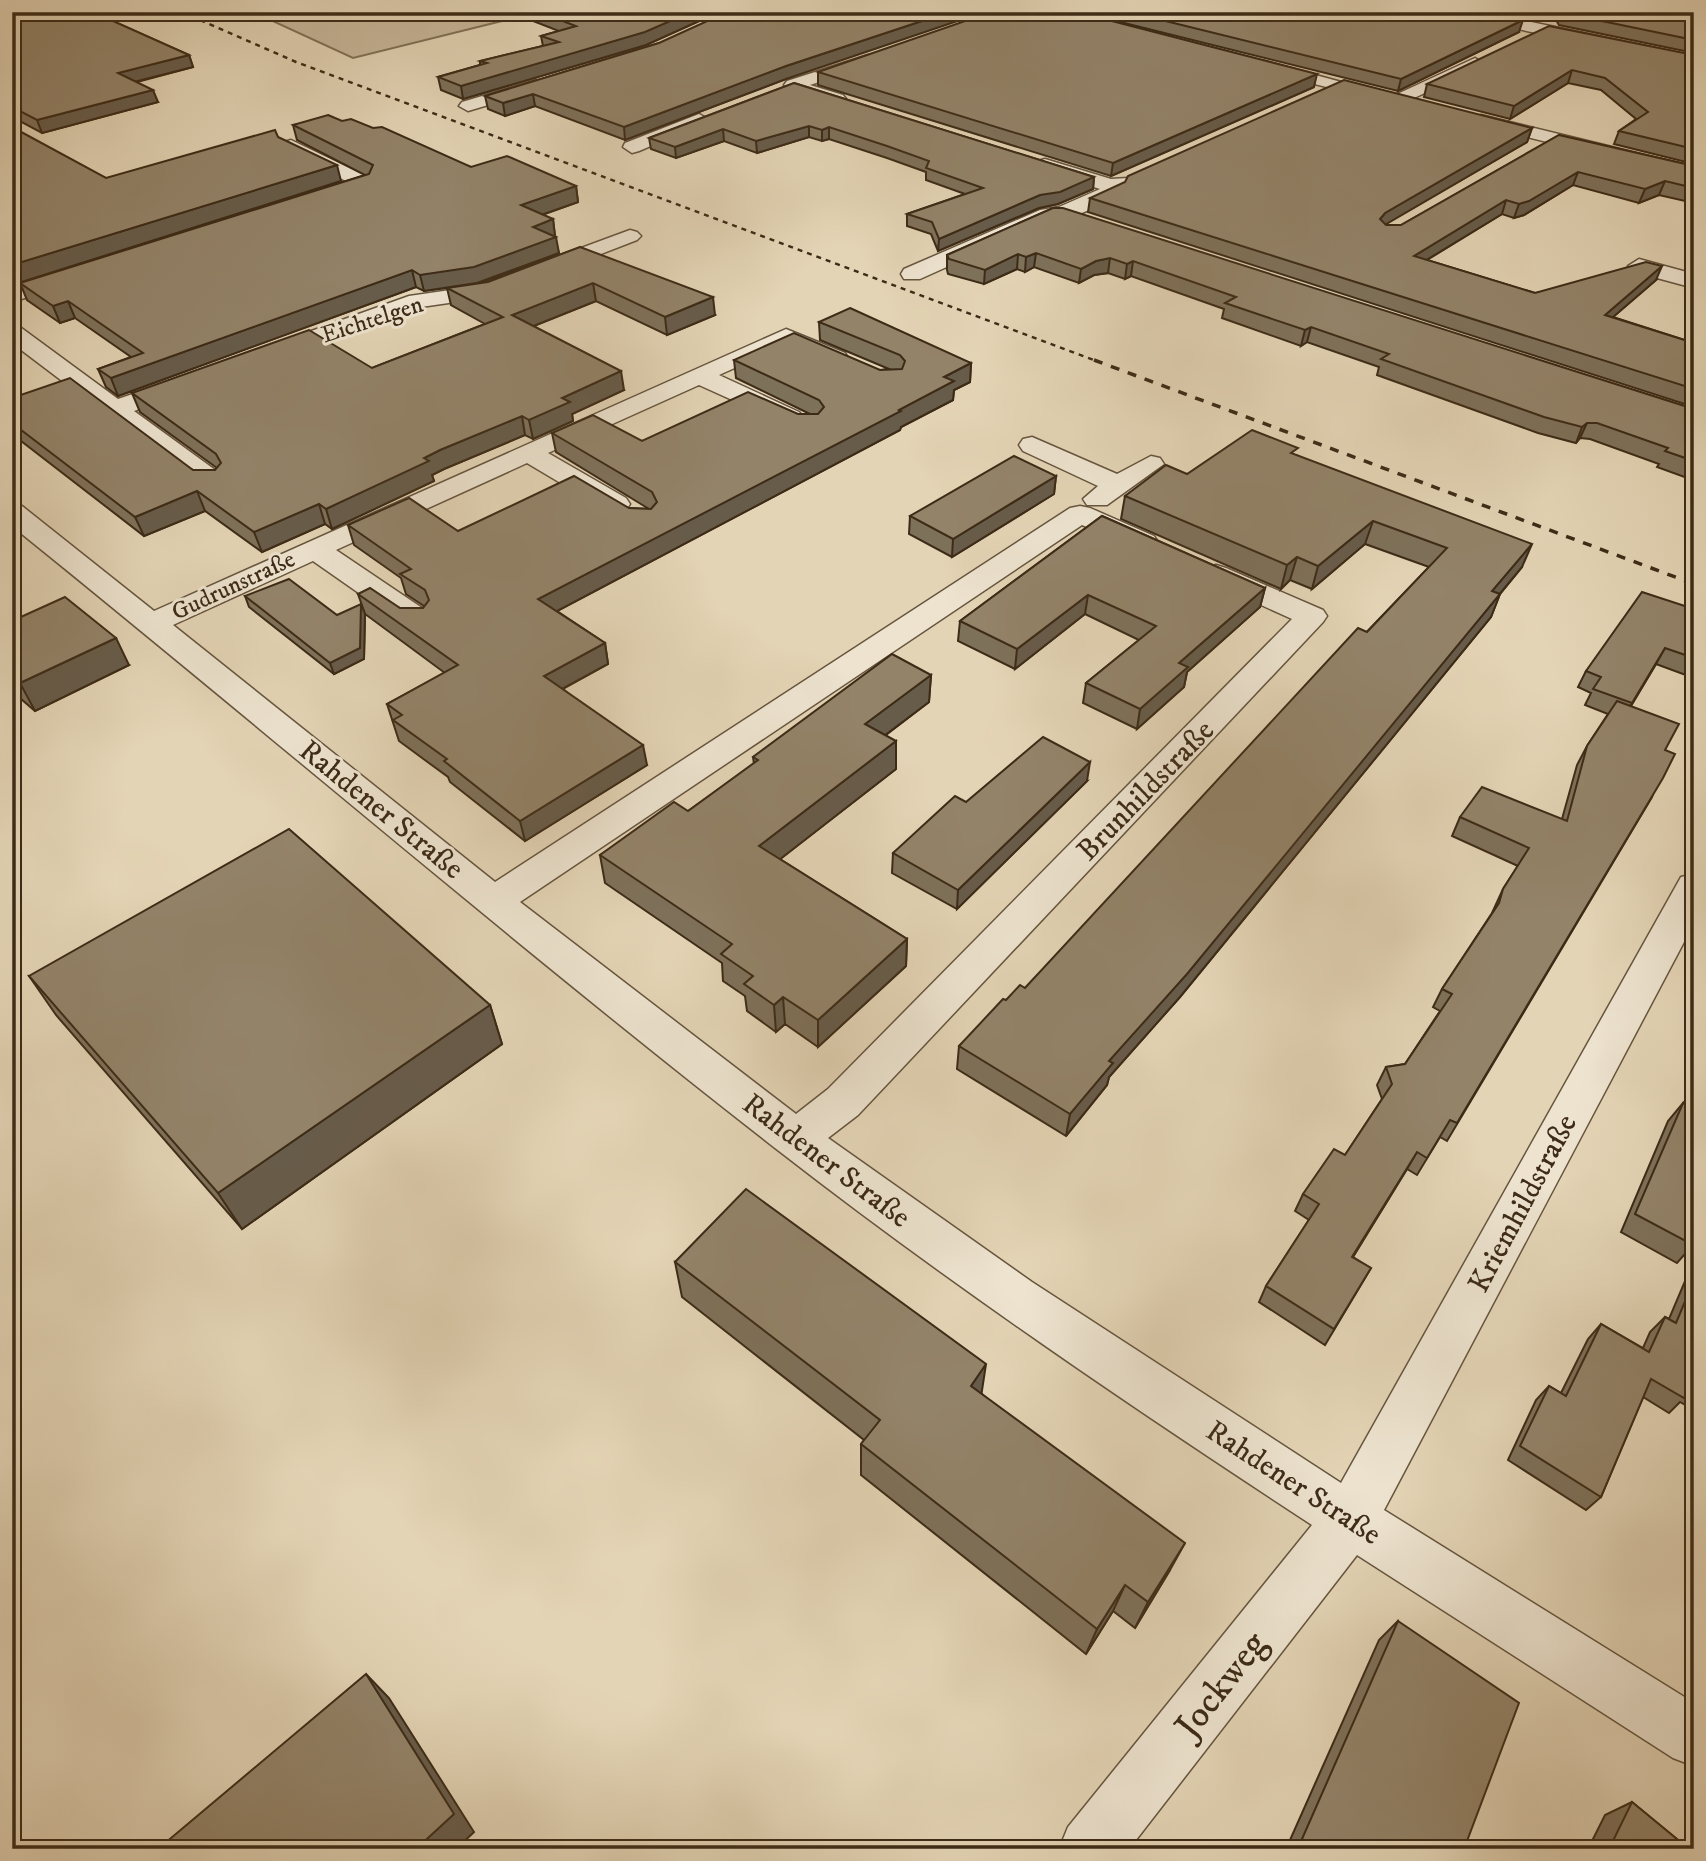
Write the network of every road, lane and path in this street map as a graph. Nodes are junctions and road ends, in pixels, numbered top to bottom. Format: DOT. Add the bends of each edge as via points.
graph roads {
  1 [pos="1460,12"];
  2 [pos="1566,18"];
  3 [pos="1543,29"];
  4 [pos="1519,41"];
  5 [pos="1495,53"];
  6 [pos="886,54"];
  7 [pos="1694,61"];
  8 [pos="1245,62"];
  9 [pos="547,82"];
  10 [pos="1338,85"];
  11 [pos="1313,96"];
  12 [pos="1399,100"];
  13 [pos="468,106"];
  14 [pos="860,106"];
  15 [pos="1425,106"];
  16 [pos="719,112"];
  17 [pos="1464,116"];
  18 [pos="1553,138"];
  19 [pos="291,146"];
  20 [pos="632,147"];
  21 [pos="1530,152"];
  22 [pos="1032,161"];
  23 [pos="1694,173"];
  24 [pos="1137,175"];
  25 [pos="1112,186"];
  26 [pos="300,204"];
  27 [pos="1063,213"];
  28 [pos="1090,222"];
  29 [pos="630,236"];
  30 [pos="1639,265"];
  31 [pos="91,270"];
  32 [pos="912,274"];
  33 [pos="1694,281"];
  34 [pos="12,295"];
  35 [pos="12,332"];
  36 [pos="247,362"];
  37 [pos="855,366"];
  38 [pos="207,376"];
  39 [pos="699,376"];
  40 [pos="115,409"];
  41 [pos="809,426"];
  42 [pos="1032,445"];
  43 [pos="530,454"];
  44 [pos="1151,464"];
  45 [pos="212,481"];
  46 [pos="1118,485"];
  47 [pos="12,512"];
  48 [pos="1080,514"];
  49 [pos="643,520"];
  50 [pos="314,548"];
  51 [pos="417,618"];
  52 [pos="152,622"];
  53 [pos="1694,887"];
  54 [pos="495,900"];
  55 [pos="796,1139"];
  56 [pos="1350,1520"];
  57 [pos="1694,1737"];
  58 [pos="1090,1849"];
  1 -- 3 [label="street"];
  2 -- 3 [label="street"];
  3 -- 4 [label="street"];
  3 -- 7 [label="street"];
  5 -- 12 [label="street"];
  6 -- 14 [label="street" via="787,87"];
  8 -- 10 [label="street"];
  9 -- 13 [label="street"];
  10 -- 11 [label="street"];
  10 -- 12 [label="street"];
  12 -- 15 [label="street"];
  16 -- 20 [label="street"];
  17 -- 18 [label="street"];
  18 -- 21 [label="street"];
  18 -- 23 [label="street"];
  19 -- 26 [label="street" via="365,183"];
  22 -- 25 [label="street"];
  24 -- 25 [label="street"];
  25 -- 27 [label="street" via="1115,190"];
  27 -- 28 [label="street"];
  27 -- 32 [label="street" via="1046,214"];
  29 -- 36 [label="street, Eichtelgen" via="482,292 417,301"];
  30 -- 33 [label="street"];
  31 -- 34 [label="street"];
  35 -- 40 [label="street" via="34,361"];
  37 -- 39 [label="street, Gudrunstraße" via="786,336"];
  38 -- 40 [label="street"];
  39 -- 41 [label="street"];
  39 -- 43 [label="street, Gudrunstraße"];
  40 -- 45 [label="street"];
  42 -- 46 [label="street"];
  43 -- 49 [label="street"];
  43 -- 50 [label="street, Gudrunstraße"];
  44 -- 46 [label="street"];
  46 -- 48 [label="street"];
  47 -- 52 [label="street, Rahdener Straße"];
  48 -- 54 [label="street"];
  48 -- 55 [label="street, Brunhildstraße" via="1312,616 843,1102"];
  50 -- 51 [label="street, Gudrunstraße"];
  50 -- 52 [label="street, Gudrunstraße"];
  52 -- 54 [label="street, Rahdener Straße"];
  53 -- 56 [label="street, Kriemhildstraße"];
  54 -- 55 [label="street, Rahdener Straße"];
  55 -- 56 [label="street, Rahdener Straße" via="986,1278"];
  56 -- 57 [label="street, Rahdener Straße"];
  56 -- 58 [label="street, Jockweg"];
}
